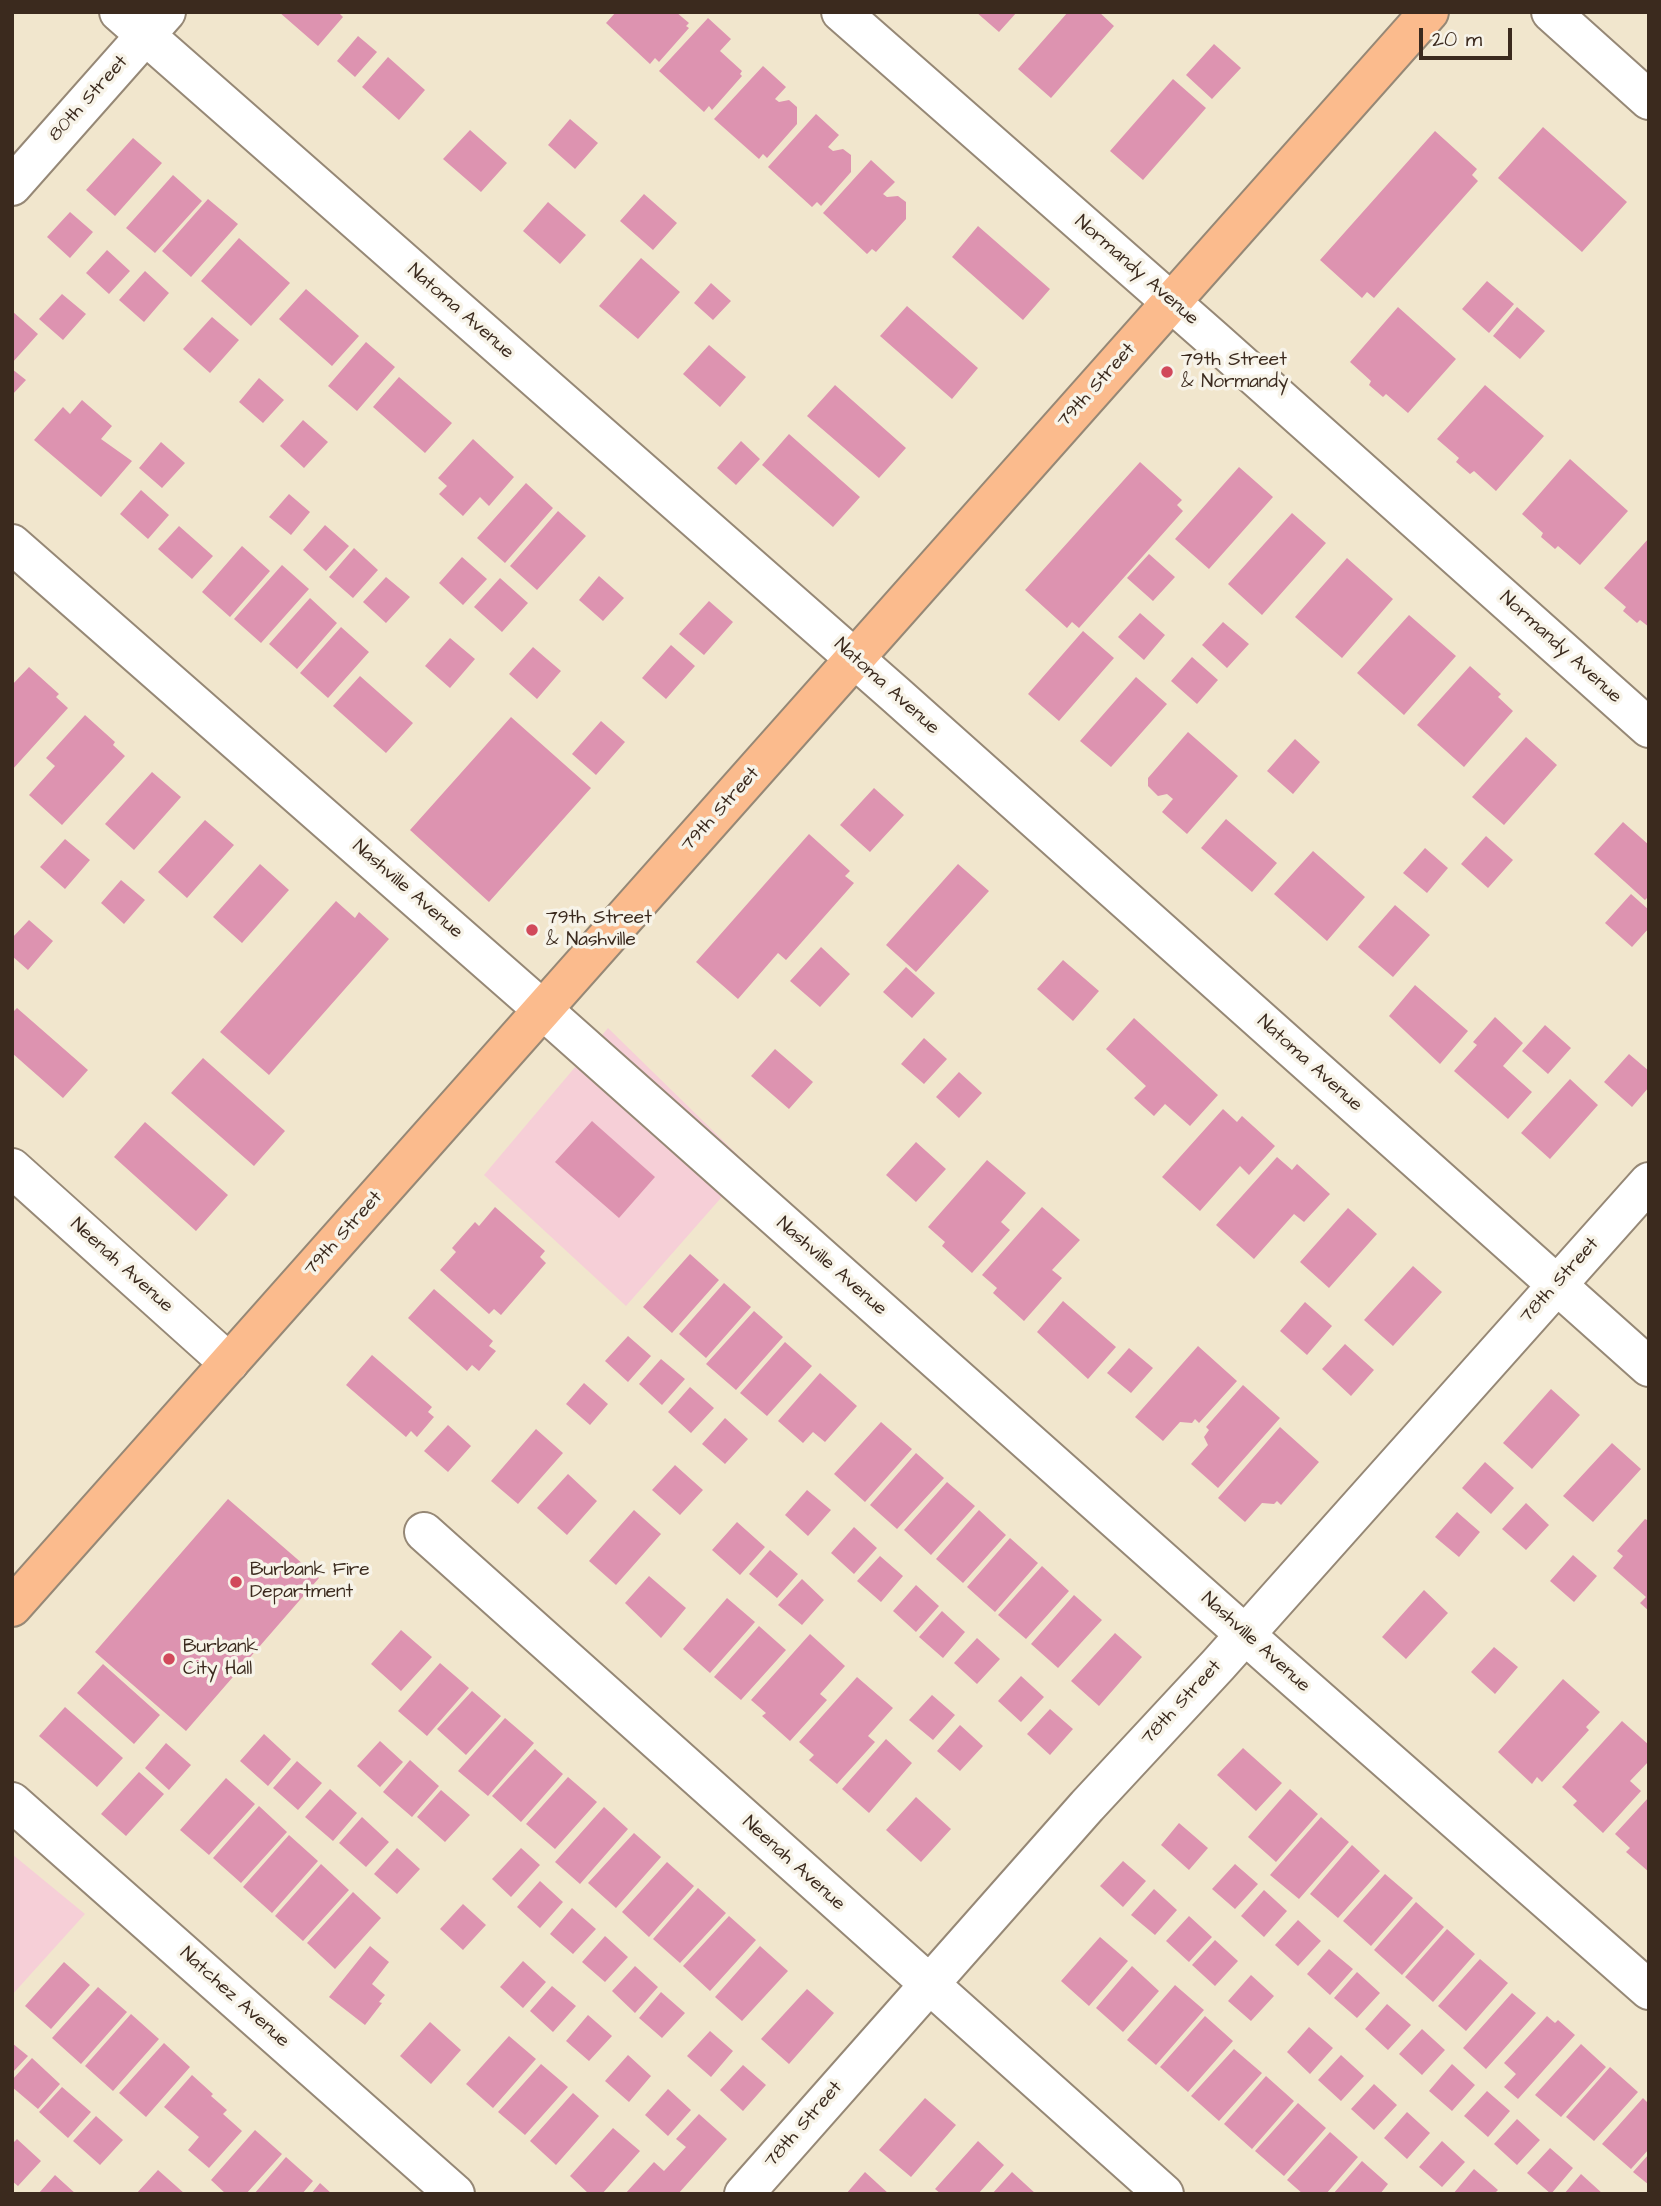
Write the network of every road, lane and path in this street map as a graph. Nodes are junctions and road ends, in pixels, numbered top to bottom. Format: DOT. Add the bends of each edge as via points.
graph roads {
  1 [pos="841,12"];
  2 [pos="1429,12"];
  3 [pos="1551,12"];
  4 [pos="144,20"];
  5 [pos="1649,100"];
  6 [pos="12,186"];
  7 [pos="1171,302"];
  8 [pos="12,544"];
  9 [pos="855,659"];
  10 [pos="1649,728"];
  11 [pos="543,1010"];
  12 [pos="12,1168"];
  13 [pos="1649,1182"];
  14 [pos="1557,1285"];
  15 [pos="229,1363"];
  16 [pos="1649,1367"];
  17 [pos="424,1532"];
  18 [pos="12,1607"];
  19 [pos="1245,1634"];
  20 [pos="12,1802"];
  21 [pos="928,1985"];
  22 [pos="1649,1990"];
  23 [pos="455,2194"];
  24 [pos="744,2194"];
  25 [pos="1164,2194"];
  1 -- 7 [label="street, Normandy Avenue"];
  2 -- 7 [label="main road, 79th Street"];
  3 -- 5 [label="street"];
  4 -- 6 [label="street, 80th Street"];
  4 -- 9 [label="street, Natoma Avenue"];
  7 -- 9 [label="main road, 79th Street"];
  7 -- 10 [label="street, Normandy Avenue"];
  8 -- 11 [label="street, Nashville Avenue"];
  9 -- 11 [label="main road, 79th Street"];
  9 -- 14 [label="street, Natoma Avenue"];
  11 -- 15 [label="main road, 79th Street"];
  11 -- 19 [label="street, Nashville Avenue"];
  12 -- 15 [label="street, Neenah Avenue"];
  13 -- 14 [label="street, 78th Street"];
  14 -- 16 [label="street, Natoma Avenue"];
  14 -- 19 [label="street, 78th Street"];
  15 -- 18 [label="main road, 79th Street"];
  17 -- 21 [label="street, Neenah Avenue"];
  19 -- 21 [label="street, 78th Street"];
  19 -- 22 [label="street, Nashville Avenue"];
  20 -- 23 [label="street, Natchez Avenue"];
  21 -- 24 [label="street, 78th Street"];
  21 -- 25 [label="street, Neenah Avenue"];
}
